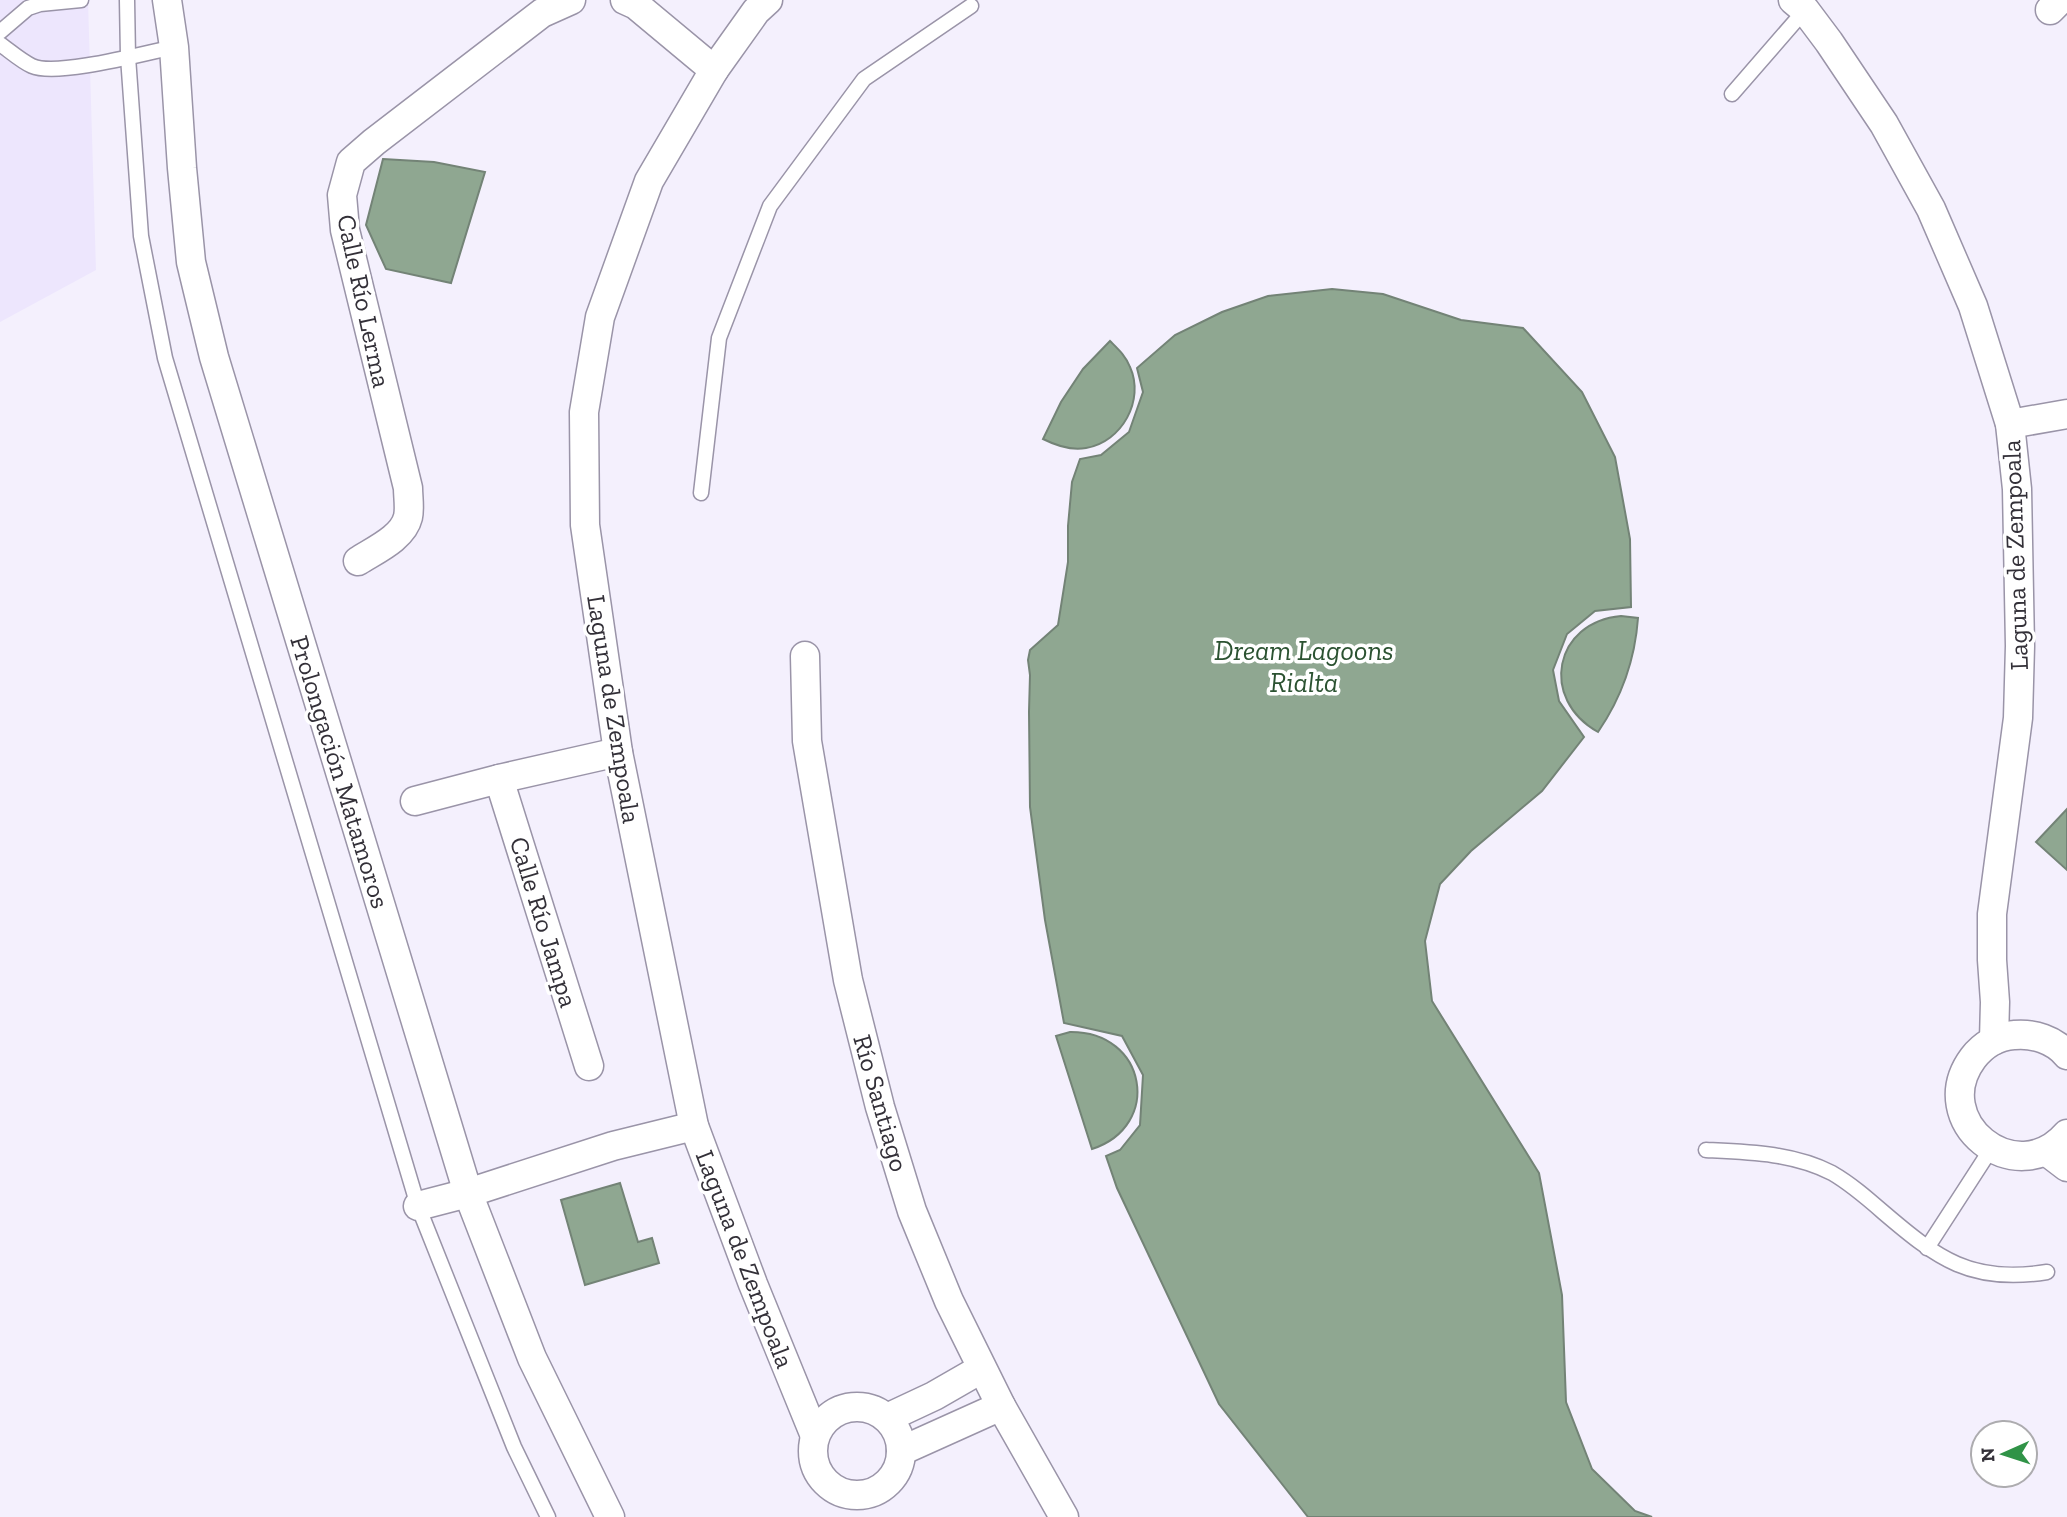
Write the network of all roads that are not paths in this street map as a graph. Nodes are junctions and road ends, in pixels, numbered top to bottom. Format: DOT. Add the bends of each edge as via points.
graph roads {
  1 [pos="81,0"];
  2 [pos="127,0"];
  3 [pos="167,0"];
  4 [pos="571,0"];
  5 [pos="625,0"];
  6 [pos="768,0"];
  7 [pos="973,2"];
  8 [pos="1799,5"];
  9 [pos="0,32"];
  10 [pos="0,44"];
  11 [pos="174,47"];
  12 [pos="128,57"];
  13 [pos="714,70"];
  14 [pos="1732,94"];
  15 [pos="2067,414"];
  16 [pos="2010,424"];
  17 [pos="701,493"];
  18 [pos="358,561"];
  19 [pos="805,656"];
  20 [pos="618,752"];
  21 [pos="499,779"];
  22 [pos="415,801"];
  23 [pos="1994,1040"];
  24 [pos="2066,1051"];
  25 [pos="589,1066"];
  26 [pos="695,1126"];
  27 [pos="1991,1149"];
  28 [pos="1706,1150"];
  29 [pos="2060,1151"];
  30 [pos="468,1193"];
  31 [pos="418,1206"];
  32 [pos="1927,1248"];
  33 [pos="2047,1272"];
  34 [pos="981,1369"];
  35 [pos="1001,1406"];
  36 [pos="887,1418"];
  37 [pos="815,1436"];
  38 [pos="901,1451"];
  39 [pos="854,1506"];
  40 [pos="548,1517"];
  41 [pos="610,1517"];
  42 [pos="1065,1517"];
  1 -- 9 [label="lane" via="28,8"];
  2 -- 12 [label="lane"];
  3 -- 11 [label="street, Prolongación Matamoros"];
  4 -- 18 [label="street, Calle Río Lerma" via="542,13 351,162 342,195 345,230 408,488 408,516 397,535"];
  5 -- 13 [label="street"];
  6 -- 13 [label="street, Laguna de Zempoala"];
  7 -- 17 [label="lane" via="864,79 770,206 719,338"];
  8 -- 14 [label="lane"];
  8 -- 16 [label="street, Laguna de Zempoala" via="1884,124 1931,209 1973,306"];
  10 -- 12 [label="lane" via="43,69"];
  11 -- 12 [label="lane"];
  11 -- 30 [label="street, Prolongación Matamoros" via="191,262 214,357"];
  12 -- 31 [label="lane" via="141,236 166,358"];
  13 -- 20 [label="street, Laguna de Zempoala" via="649,181 600,317 584,412 585,525"];
  15 -- 16 [label="street"];
  16 -- 23 [label="street, Laguna de Zempoala" via="2017,489 2020,646 2018,718 1992,914"];
  19 -- 34 [label="street, Río Santiago" via="807,741 848,981 912,1212"];
  20 -- 21 [label="street"];
  20 -- 26 [label="street, Laguna de Zempoala"];
  21 -- 22 [label="street"];
  21 -- 25 [label="street, Calle Río Jampa"];
  23 -- 24 [label="street" via="2031,1035"];
  23 -- 27 [label="street" via="1967,1066 1961,1083 1965,1121"];
  26 -- 30 [label="street" via="612,1146"];
  26 -- 37 [label="street, Laguna de Zempoala"];
  27 -- 29 [label="street" via="2028,1156"];
  27 -- 32 [label="lane"];
  28 -- 32 [label="lane" via="1759,1153 1813,1164 1857,1189"];
  30 -- 31 [label="street"];
  30 -- 41 [label="street, Prolongación Matamoros" via="532,1357"];
  31 -- 40 [label="lane" via="514,1447"];
  32 -- 33 [label="lane" via="1960,1268 1979,1273 2024,1276"];
  34 -- 35 [label="street, Río Santiago"];
  34 -- 36 [label="street"];
  35 -- 38 [label="street"];
  35 -- 42 [label="street, Río Santiago"];
  36 -- 37 [label="street" via="861,1406 846,1407 822,1423"];
  36 -- 38 [label="street" via="898,1433"];
  37 -- 39 [label="street" via="814,1466 822,1480"];
  38 -- 39 [label="street" via="891,1480"];
}
